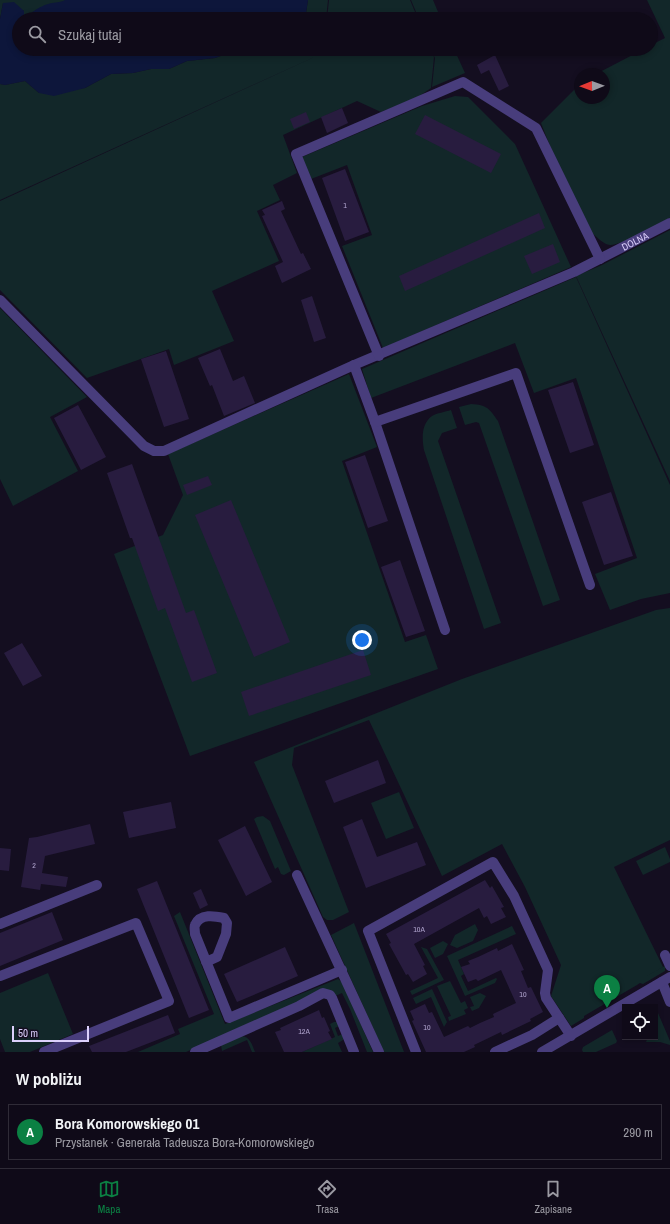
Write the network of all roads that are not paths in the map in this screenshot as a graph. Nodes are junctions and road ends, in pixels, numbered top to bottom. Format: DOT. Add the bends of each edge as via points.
graph roads {
  1 [pos="670,223"];
  2 [pos="600,259"];
  3 [pos="0,300"];
  4 [pos="379,356"];
  5 [pos="354,365"];
  6 [pos="375,422"];
  7 [pos="590,585"];
  8 [pos="445,630"];
  9 [pos="297,875"];
  10 [pos="97,885"];
  11 [pos="0,924"];
  12 [pos="665,955"];
  13 [pos="206,962"];
  14 [pos="670,966"];
  15 [pos="342,970"];
  16 [pos="0,976"];
  17 [pos="666,980"];
  18 [pos="670,1002"];
  19 [pos="559,1018"];
  20 [pos="570,1036"];
  21 [pos="44,1052"];
  22 [pos="195,1052"];
  23 [pos="354,1052"];
  24 [pos="379,1052"];
  25 [pos="416,1052"];
  26 [pos="495,1052"];
  27 [pos="542,1052"];
  1 -- 2 [label="street, DOLNA"];
  2 -- 4 [label="street, DOLNA"];
  2 -- 4 [label="street" via="536,128 463,82 296,154"];
  3 -- 5 [label="street, DOLNA" via="144,446 154,451 164,451"];
  4 -- 5 [label="street, DOLNA"];
  5 -- 6 [label="street"];
  6 -- 7 [label="street" via="516,373"];
  6 -- 8 [label="street"];
  9 -- 15 [label="street"];
  10 -- 11 [label="street"];
  12 -- 14 [label="street"];
  13 -- 13 [label="street" via="195,934 195,925 199,919 208,916 224,918 228,923 217,957"];
  13 -- 15 [label="street" via="229,1018"];
  15 -- 24 [label="street"];
  16 -- 21 [label="street" via="136,923 169,1001"];
  17 -- 18 [label="street"];
  17 -- 20 [label="street"];
  19 -- 20 [label="street"];
  19 -- 25 [label="street" via="546,998 548,970 514,896 493,862 368,931"];
  19 -- 26 [label="street" via="532,1035"];
  20 -- 27 [label="street"];
  22 -- 23 [label="street" via="323,993 332,998"];
}
